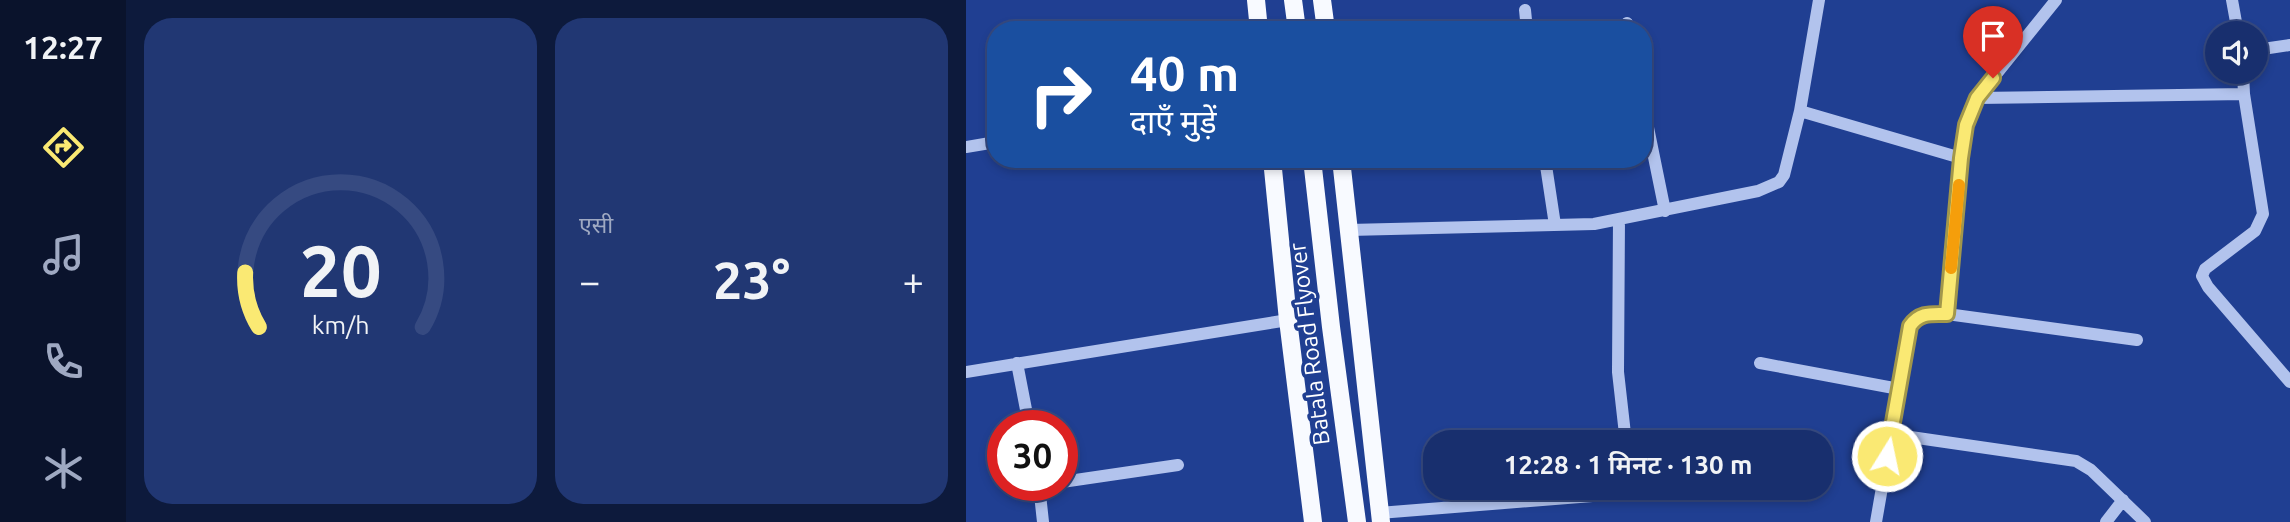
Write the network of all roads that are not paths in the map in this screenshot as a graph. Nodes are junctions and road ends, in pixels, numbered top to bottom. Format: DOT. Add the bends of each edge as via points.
graph roads {
  1 [pos="1256,0"];
  2 [pos="1293,0"];
  3 [pos="1322,0"];
  4 [pos="1819,0"];
  5 [pos="2056,0"];
  6 [pos="2232,0"];
  7 [pos="1525,10"];
  8 [pos="1258,21"];
  9 [pos="1296,21"];
  10 [pos="1325,21"];
  11 [pos="1526,21"];
  12 [pos="2236,21"];
  13 [pos="2290,46"];
  14 [pos="2268,49"];
  15 [pos="2244,84"];
  16 [pos="2244,94"];
  17 [pos="1977,98"];
  18 [pos="1800,111"];
  19 [pos="987,144"];
  20 [pos="966,147"];
  21 [pos="1652,147"];
  22 [pos="1961,158"];
  23 [pos="1273,168"];
  24 [pos="1313,168"];
  25 [pos="1341,168"];
  26 [pos="1546,168"];
  27 [pos="1665,211"];
  28 [pos="1619,219"];
  29 [pos="1555,225"];
  30 [pos="1349,230"];
  31 [pos="1947,314"];
  32 [pos="1288,320"];
  33 [pos="2137,340"];
  34 [pos="1017,363"];
  35 [pos="1760,363"];
  36 [pos="966,372"];
  37 [pos="2290,382"];
  38 [pos="1899,389"];
  39 [pos="1025,410"];
  40 [pos="1625,430"];
  41 [pos="1890,434"];
  42 [pos="1178,465"];
  43 [pos="1078,480"];
  44 [pos="1554,500"];
  45 [pos="2123,500"];
  46 [pos="1042,501"];
  47 [pos="1380,517"];
  48 [pos="1043,522"];
  49 [pos="1313,522"];
  50 [pos="1357,522"];
  51 [pos="1876,522"];
  52 [pos="2106,522"];
  53 [pos="2145,522"];
  1 -- 8 [label="main road"];
  2 -- 9 [label="main road"];
  3 -- 10 [label="main road"];
  4 -- 18 [label="street"];
  5 -- 17 [label="street"];
  6 -- 12 [label="street"];
  7 -- 11 [label="street"];
  13 -- 14 [label="street"];
  15 -- 16 [label="street"];
  16 -- 17 [label="street"];
  16 -- 37 [label="street" via="2263,214 2255,231 2202,276"];
  17 -- 22 [label="street" via="1966,125"];
  18 -- 22 [label="street"];
  18 -- 27 [label="street" via="1779,182 1758,191"];
  19 -- 20 [label="street"];
  21 -- 27 [label="street"];
  22 -- 31 [label="street"];
  23 -- 32 [label="main road"];
  24 -- 50 [label="main road, Batala Road Flyover"];
  25 -- 30 [label="main road"];
  26 -- 29 [label="street"];
  27 -- 28 [label="street"];
  28 -- 29 [label="street"];
  28 -- 40 [label="street" via="1618,372"];
  29 -- 30 [label="street"];
  30 -- 47 [label="main road"];
  31 -- 33 [label="street"];
  31 -- 38 [label="street" via="1924,314 1910,326"];
  32 -- 34 [label="street"];
  32 -- 49 [label="main road"];
  34 -- 36 [label="street"];
  34 -- 39 [label="street"];
  35 -- 38 [label="street"];
  38 -- 41 [label="street"];
  41 -- 45 [label="street" via="2076,461"];
  41 -- 51 [label="street"];
  42 -- 43 [label="street"];
  44 -- 47 [label="street"];
  45 -- 52 [label="street"];
  45 -- 53 [label="street"];
  46 -- 48 [label="street"];
}
